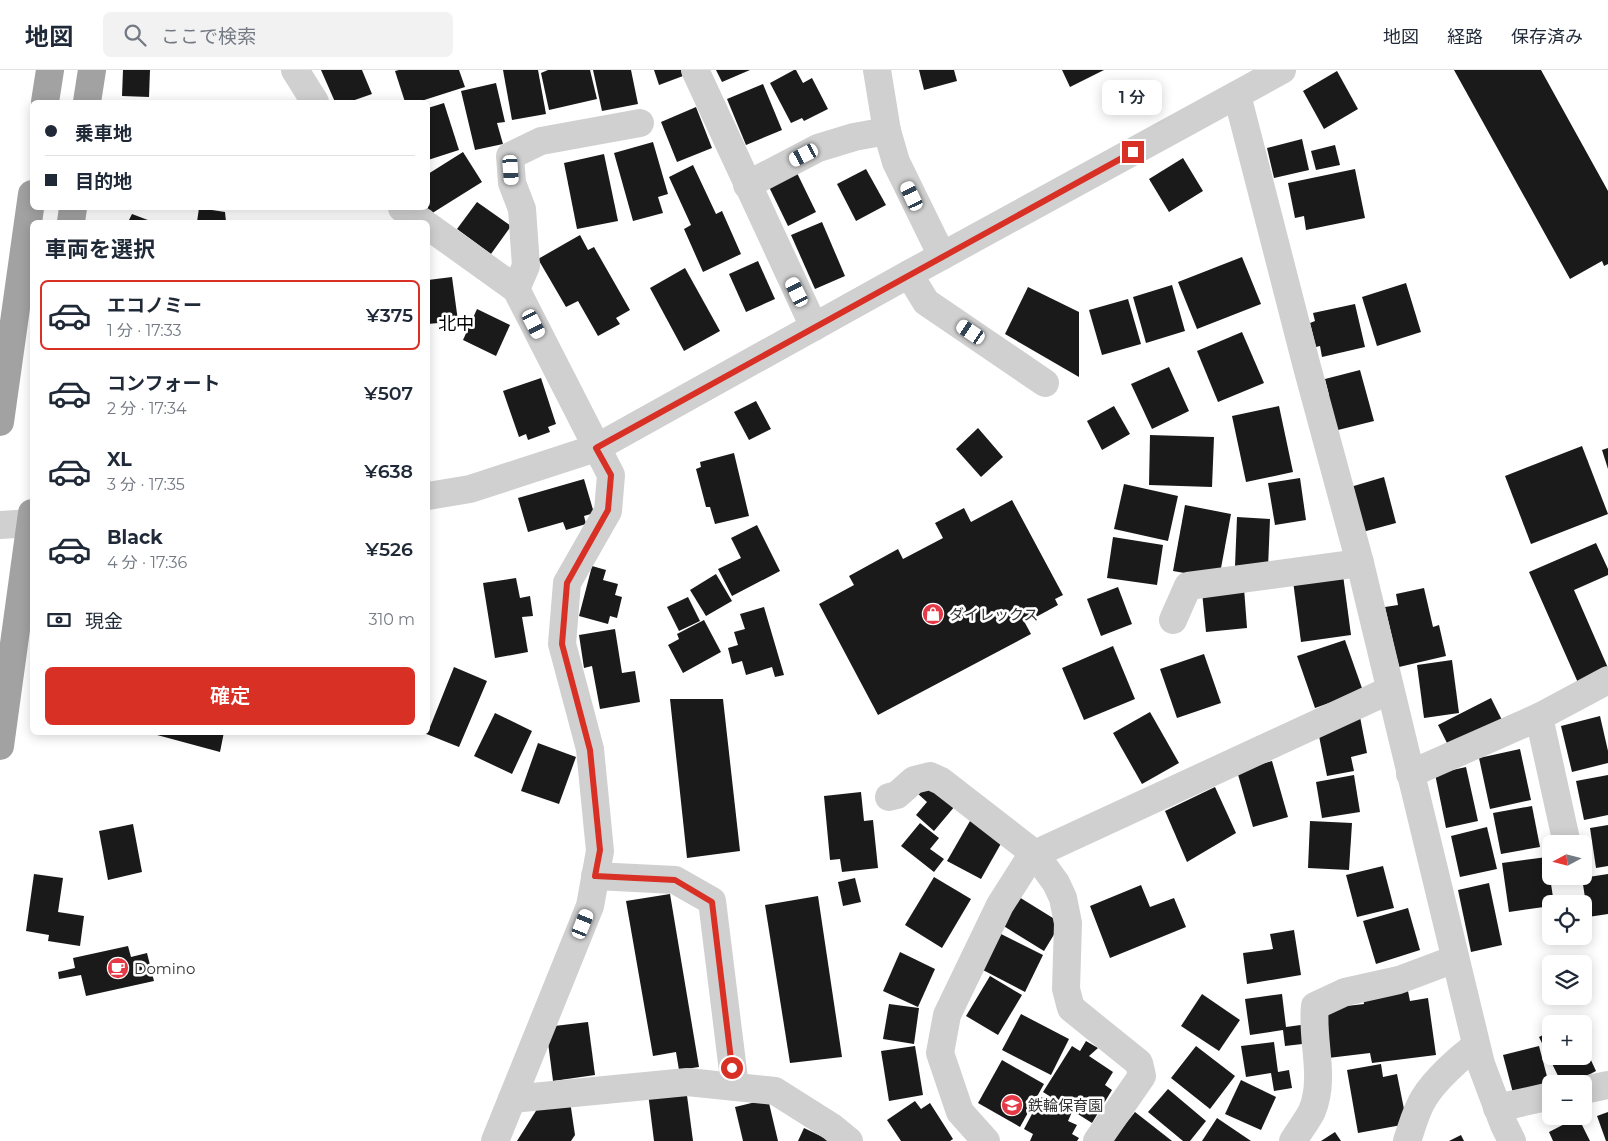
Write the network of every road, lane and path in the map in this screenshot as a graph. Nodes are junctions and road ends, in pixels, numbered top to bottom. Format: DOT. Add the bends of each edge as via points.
graph roads {
  1 [pos="50,70"];
  2 [pos="92,70"];
  3 [pos="295,70"];
  4 [pos="694,70"];
  5 [pos="877,70"];
  6 [pos="1282,70"];
  7 [pos="1237,95"];
  8 [pos="45,100"];
  9 [pos="87,100"];
  10 [pos="314,100"];
  11 [pos="640,123"];
  12 [pos="887,131"];
  13 [pos="747,185"];
  14 [pos="30,208"];
  15 [pos="405,210"];
  16 [pos="420,220"];
  17 [pos="430,227"];
  18 [pos="942,256"];
  19 [pos="909,274"];
  20 [pos="516,289"];
  21 [pos="814,327"];
  22 [pos="1045,383"];
  23 [pos="0,422"];
  24 [pos="596,448"];
  25 [pos="430,496"];
  26 [pos="30,520"];
  27 [pos="0,525"];
  28 [pos="30,534"];
  29 [pos="1360,563"];
  30 [pos="1173,620"];
  31 [pos="1608,680"];
  32 [pos="1390,690"];
  33 [pos="1539,717"];
  34 [pos="0,746"];
  35 [pos="1410,774"];
  36 [pos="889,797"];
  37 [pos="1565,835"];
  38 [pos="1035,854"];
  39 [pos="595,876"];
  40 [pos="1455,960"];
  41 [pos="1476,1046"];
  42 [pos="1608,1085"];
  43 [pos="734,1087"];
  44 [pos="1592,1088"];
  45 [pos="1542,1098"];
  46 [pos="512,1099"];
  47 [pos="1497,1108"];
  48 [pos="1515,1140"];
  49 [pos="495,1141"];
  50 [pos="849,1141"];
  51 [pos="986,1141"];
  52 [pos="1097,1141"];
  53 [pos="1293,1141"];
  54 [pos="1407,1141"];
  1 -- 8 [label="highway"];
  2 -- 9 [label="highway"];
  3 -- 10 [label="street"];
  4 -- 13 [label="street"];
  5 -- 12 [label="street"];
  6 -- 7 [label="street"];
  7 -- 18 [label="street"];
  7 -- 29 [label="street"];
  11 -- 20 [label="street" via="541,141 510,156 512,183 522,209 526,266"];
  12 -- 13 [label="street" via="818,148"];
  12 -- 18 [label="street" via="896,162"];
  13 -- 21 [label="street"];
  14 -- 23 [label="highway"];
  15 -- 16 [label="street"];
  17 -- 20 [label="street"];
  18 -- 19 [label="street"];
  19 -- 21 [label="street"];
  19 -- 22 [label="street" via="926,302"];
  20 -- 24 [label="street"];
  21 -- 24 [label="street"];
  24 -- 25 [label="street" via="470,489"];
  24 -- 39 [label="street" via="611,475 608,510 567,583 562,644 590,750 600,850"];
  26 -- 27 [label="street"];
  28 -- 34 [label="highway"];
  29 -- 30 [label="street" via="1188,586"];
  29 -- 32 [label="street"];
  31 -- 33 [label="street"];
  32 -- 35 [label="street"];
  32 -- 38 [label="street"];
  33 -- 35 [label="street"];
  33 -- 37 [label="street"];
  35 -- 40 [label="street"];
  36 -- 38 [label="street" via="898,795 914,780 930,776 941,781"];
  38 -- 51 [label="street" via="1000,904 947,1015 940,1053 960,1112"];
  38 -- 52 [label="street" via="1063,898 1068,923 1066,990 1071,1008 1139,1063 1142,1076"];
  39 -- 43 [label="street" via="675,880 712,902"];
  39 -- 46 [label="street" via="590,906"];
  40 -- 41 [label="street"];
  40 -- 53 [label="street" via="1399,980 1344,992 1314,1006 1318,1083 1312,1110"];
  41 -- 47 [label="street"];
  41 -- 54 [label="street" via="1447,1071 1424,1098"];
  42 -- 44 [label="street"];
  43 -- 46 [label="street" via="687,1082"];
  43 -- 50 [label="street" via="775,1091"];
  45 -- 47 [label="street"];
  46 -- 49 [label="street"];
  47 -- 48 [label="street"];
}
